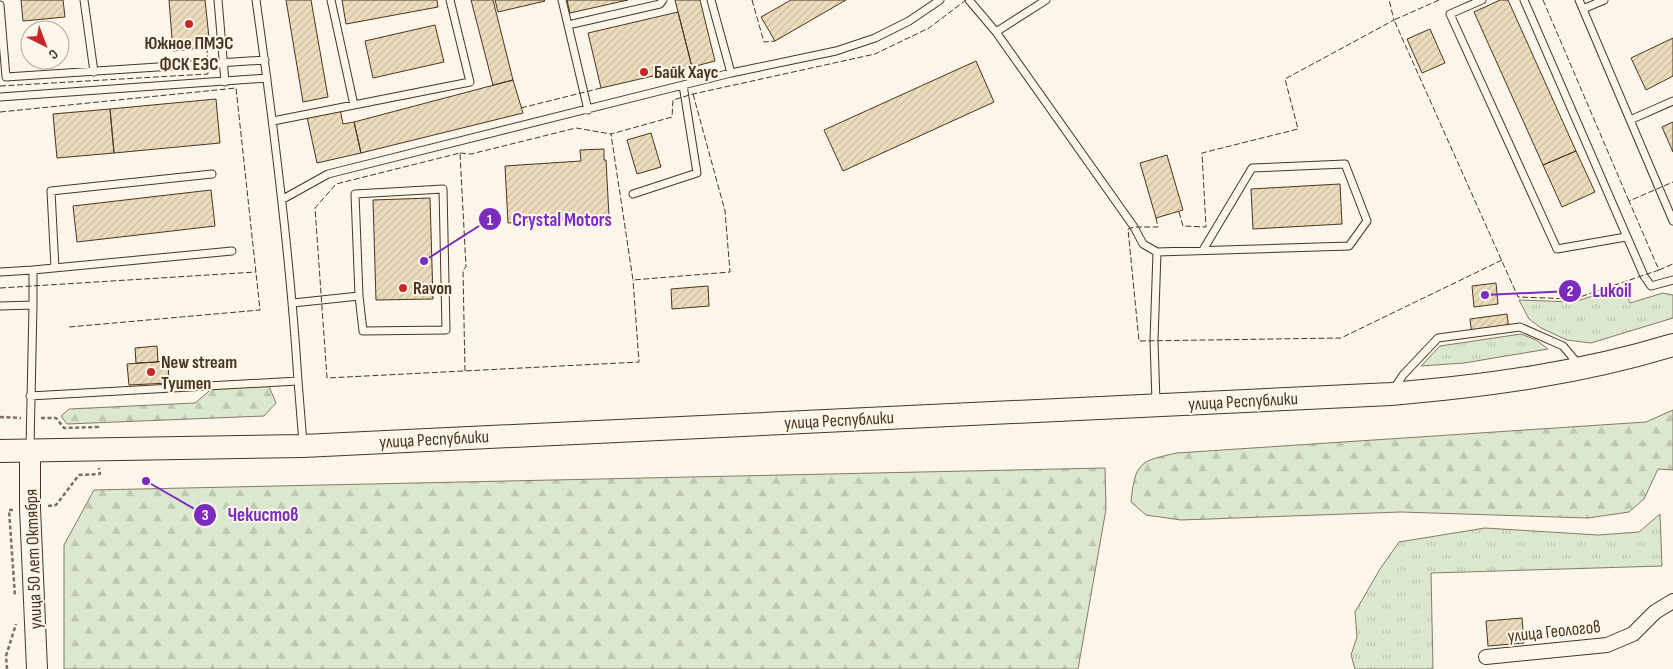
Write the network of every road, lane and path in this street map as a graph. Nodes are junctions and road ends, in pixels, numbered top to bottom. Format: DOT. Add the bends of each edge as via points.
graph roads {
  1 [pos="84,0"];
  2 [pos="218,0"];
  3 [pos="256,0"];
  4 [pos="332,0"];
  5 [pos="450,0"];
  6 [pos="562,0"];
  7 [pos="664,0"];
  8 [pos="711,0"];
  9 [pos="940,0"];
  10 [pos="969,0"];
  11 [pos="1046,0"];
  12 [pos="1482,0"];
  13 [pos="1524,0"];
  14 [pos="1579,0"];
  15 [pos="1604,0"];
  16 [pos="0,5"];
  17 [pos="1583,9"];
  18 [pos="568,25"];
  19 [pos="996,32"];
  20 [pos="265,60"];
  21 [pos="224,64"];
  22 [pos="94,72"];
  23 [pos="732,72"];
  24 [pos="267,78"];
  25 [pos="225,82"];
  26 [pos="683,85"];
  27 [pos="0,97"];
  28 [pos="1673,102"];
  29 [pos="354,105"];
  30 [pos="588,110"];
  31 [pos="1630,120"];
  32 [pos="274,121"];
  33 [pos="212,174"];
  34 [pos="633,194"];
  35 [pos="283,199"];
  36 [pos="1670,208"];
  37 [pos="1673,221"];
  38 [pos="1626,237"];
  39 [pos="1203,250"];
  40 [pos="232,251"];
  41 [pos="1157,252"];
  42 [pos="54,268"];
  43 [pos="33,270"];
  44 [pos="0,272"];
  45 [pos="1673,280"];
  46 [pos="359,296"];
  47 [pos="293,304"];
  48 [pos="33,305"];
  49 [pos="0,306"];
  50 [pos="1673,345"];
  51 [pos="1582,369"];
  52 [pos="298,380"];
  53 [pos="1391,394"];
  54 [pos="30,396"];
  55 [pos="1157,405"];
  56 [pos="303,446"];
  57 [pos="30,450"];
  58 [pos="0,451"];
  59 [pos="1673,601"];
  60 [pos="1486,657"];
  61 [pos="37,669"];
  1 -- 22 [label="lane"];
  2 -- 21 [label="lane"];
  3 -- 20 [label="lane"];
  4 -- 29 [label="lane"];
  5 -- 29 [label="lane" via="470,82"];
  6 -- 18 [label="lane"];
  7 -- 18 [label="lane" via="660,4"];
  8 -- 23 [label="lane"];
  9 -- 23 [label="lane" via="875,38 836,51"];
  10 -- 19 [label="lane"];
  11 -- 19 [label="lane"];
  12 -- 38 [label="lane" via="1450,14 1558,249"];
  13 -- 38 [label="lane"];
  14 -- 17 [label="lane"];
  15 -- 17 [label="lane"];
  16 -- 22 [label="lane" via="6,77"];
  17 -- 31 [label="lane"];
  18 -- 30 [label="lane"];
  19 -- 41 [label="lane" via="1143,244"];
  20 -- 21 [label="lane"];
  20 -- 24 [label="lane"];
  21 -- 22 [label="lane"];
  21 -- 25 [label="lane"];
  23 -- 26 [label="lane"];
  24 -- 25 [label="lane"];
  24 -- 32 [label="lane"];
  25 -- 27 [label="lane"];
  26 -- 30 [label="lane"];
  26 -- 34 [label="lane" via="697,173"];
  28 -- 31 [label="lane"];
  29 -- 32 [label="lane"];
  30 -- 35 [label="lane" via="328,174"];
  31 -- 36 [label="lane"];
  32 -- 35 [label="lane"];
  33 -- 42 [label="lane" via="51,191"];
  35 -- 47 [label="lane"];
  36 -- 37 [label="lane"];
  38 -- 45 [label="lane" via="1651,286"];
  39 -- 39 [label="lane" via="1349,246 1367,221 1345,164 1252,168"];
  39 -- 41 [label="lane"];
  40 -- 42 [label="lane"];
  41 -- 55 [label="lane" via="1154,340"];
  42 -- 43 [label="lane"];
  43 -- 44 [label="lane"];
  43 -- 48 [label="lane"];
  46 -- 46 [label="lane" via="363,331 446,330 443,189 355,194"];
  46 -- 47 [label="lane"];
  47 -- 52 [label="lane"];
  48 -- 49 [label="lane"];
  48 -- 54 [label="lane"];
  50 -- 51 [label="main road, улица Республики"];
  51 -- 53 [label="main road, улица Республики" via="1511,381"];
  51 -- 53 [label="lane" via="1563,346 1520,327 1438,338 1403,375"];
  52 -- 54 [label="lane"];
  52 -- 56 [label="lane"];
  53 -- 55 [label="main road, улица Республики"];
  54 -- 57 [label="lane"];
  55 -- 56 [label="main road, улица Республики"];
  56 -- 57 [label="main road, улица Республики"];
  57 -- 58 [label="main road, улица Республики"];
  57 -- 61 [label="main road, улица 50 лет Октября"];
  59 -- 60 [label="street, улица Геологов" via="1655,612 1633,634 1607,646"];
}
